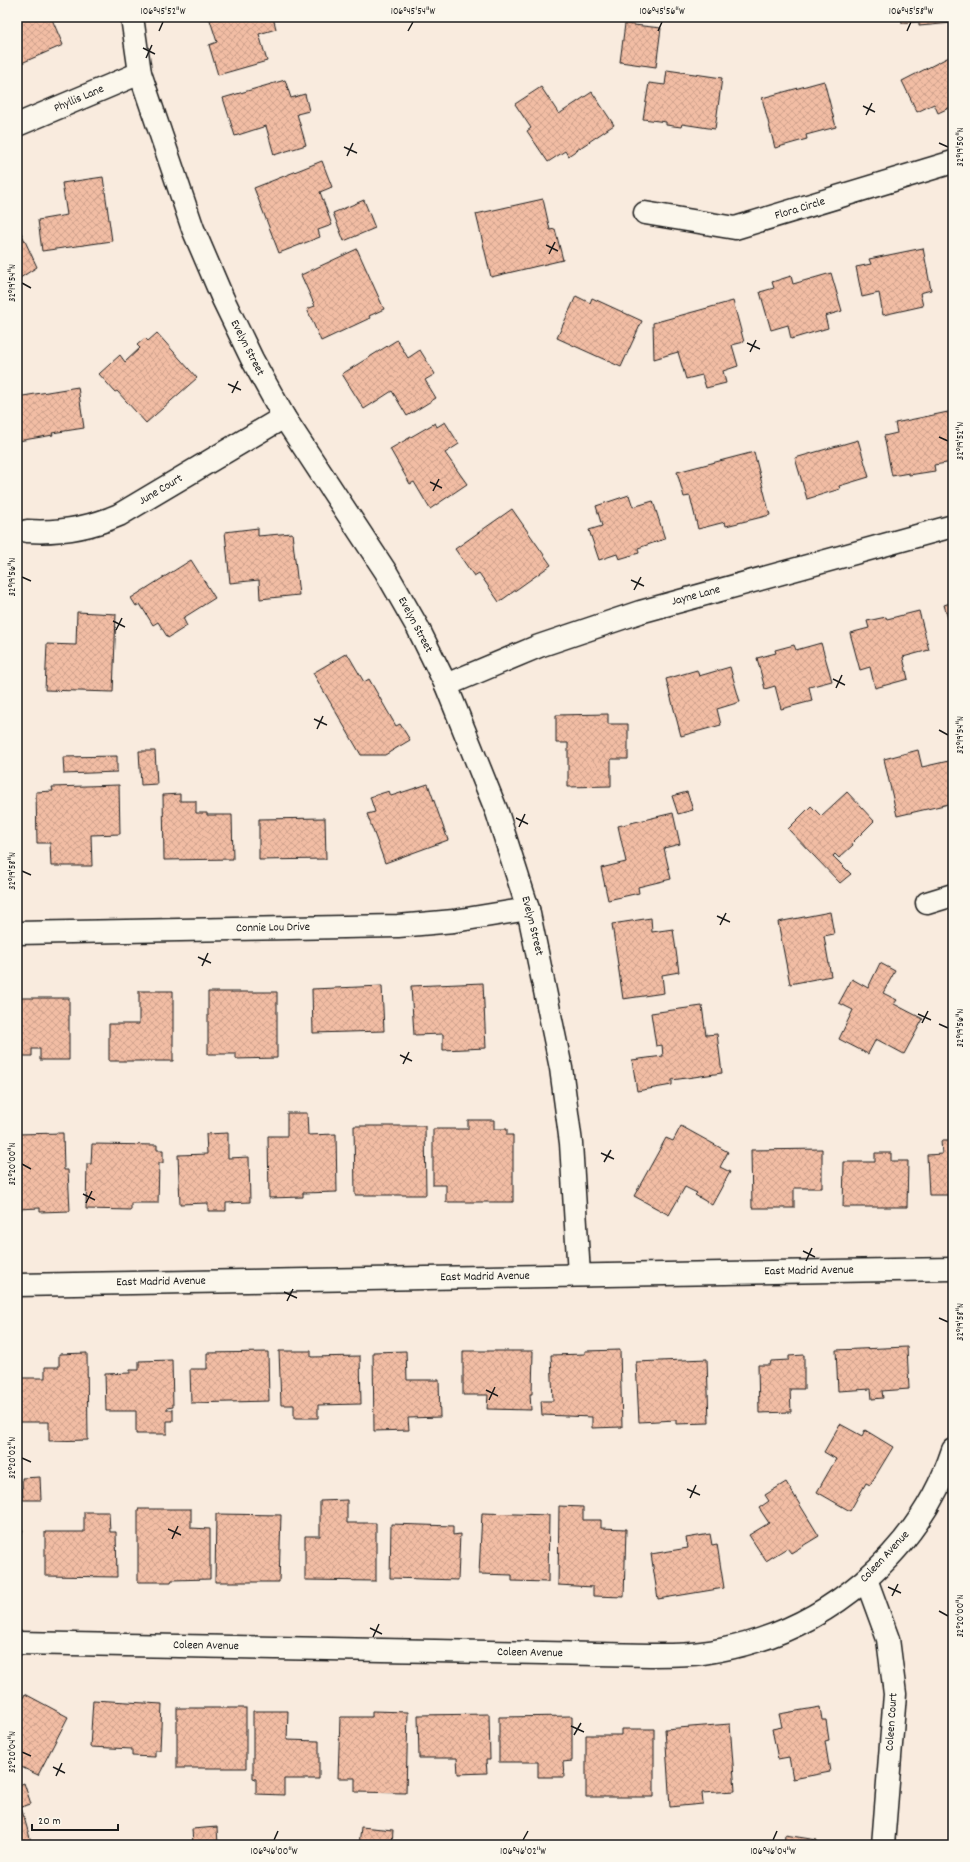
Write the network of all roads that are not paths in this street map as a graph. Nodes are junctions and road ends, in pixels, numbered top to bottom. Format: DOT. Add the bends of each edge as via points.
graph roads {
  1 [pos="132,17"];
  2 [pos="140,73"];
  3 [pos="17,125"];
  4 [pos="953,162"];
  5 [pos="645,213"];
  6 [pos="284,417"];
  7 [pos="953,526"];
  8 [pos="27,532"];
  9 [pos="446,685"];
  10 [pos="953,895"];
  11 [pos="926,903"];
  12 [pos="528,909"];
  13 [pos="17,933"];
  14 [pos="953,1269"];
  15 [pos="579,1275"];
  16 [pos="17,1285"];
  17 [pos="953,1450"];
  18 [pos="866,1580"];
  19 [pos="17,1643"];
  20 [pos="883,1845"];
  1 -- 2 [label="street, Evelyn Street"];
  2 -- 3 [label="street, Phyllis Lane"];
  2 -- 6 [label="street, Evelyn Street" via="207,264 236,328"];
  4 -- 5 [label="street, Flora Circle" via="735,228"];
  6 -- 8 [label="street, June Court" via="108,520 63,531"];
  6 -- 9 [label="street, Evelyn Street" via="390,578"];
  7 -- 9 [label="street, Jayne Lane" via="633,614 545,644"];
  9 -- 12 [label="street, Evelyn Street" via="510,848"];
  10 -- 11 [label="street"];
  12 -- 13 [label="street, Connie Lou Drive" via="454,921 398,926"];
  12 -- 15 [label="street, Evelyn Street" via="566,1104"];
  14 -- 15 [label="street, East Madrid Avenue"];
  15 -- 16 [label="street, East Madrid Avenue"];
  17 -- 18 [label="street, Coleen Avenue" via="941,1480 919,1519 894,1551"];
  18 -- 19 [label="street, Coleen Avenue" via="821,1612 784,1631 743,1645 696,1654"];
  18 -- 20 [label="street, Coleen Court" via="888,1639 895,1694"];
}
